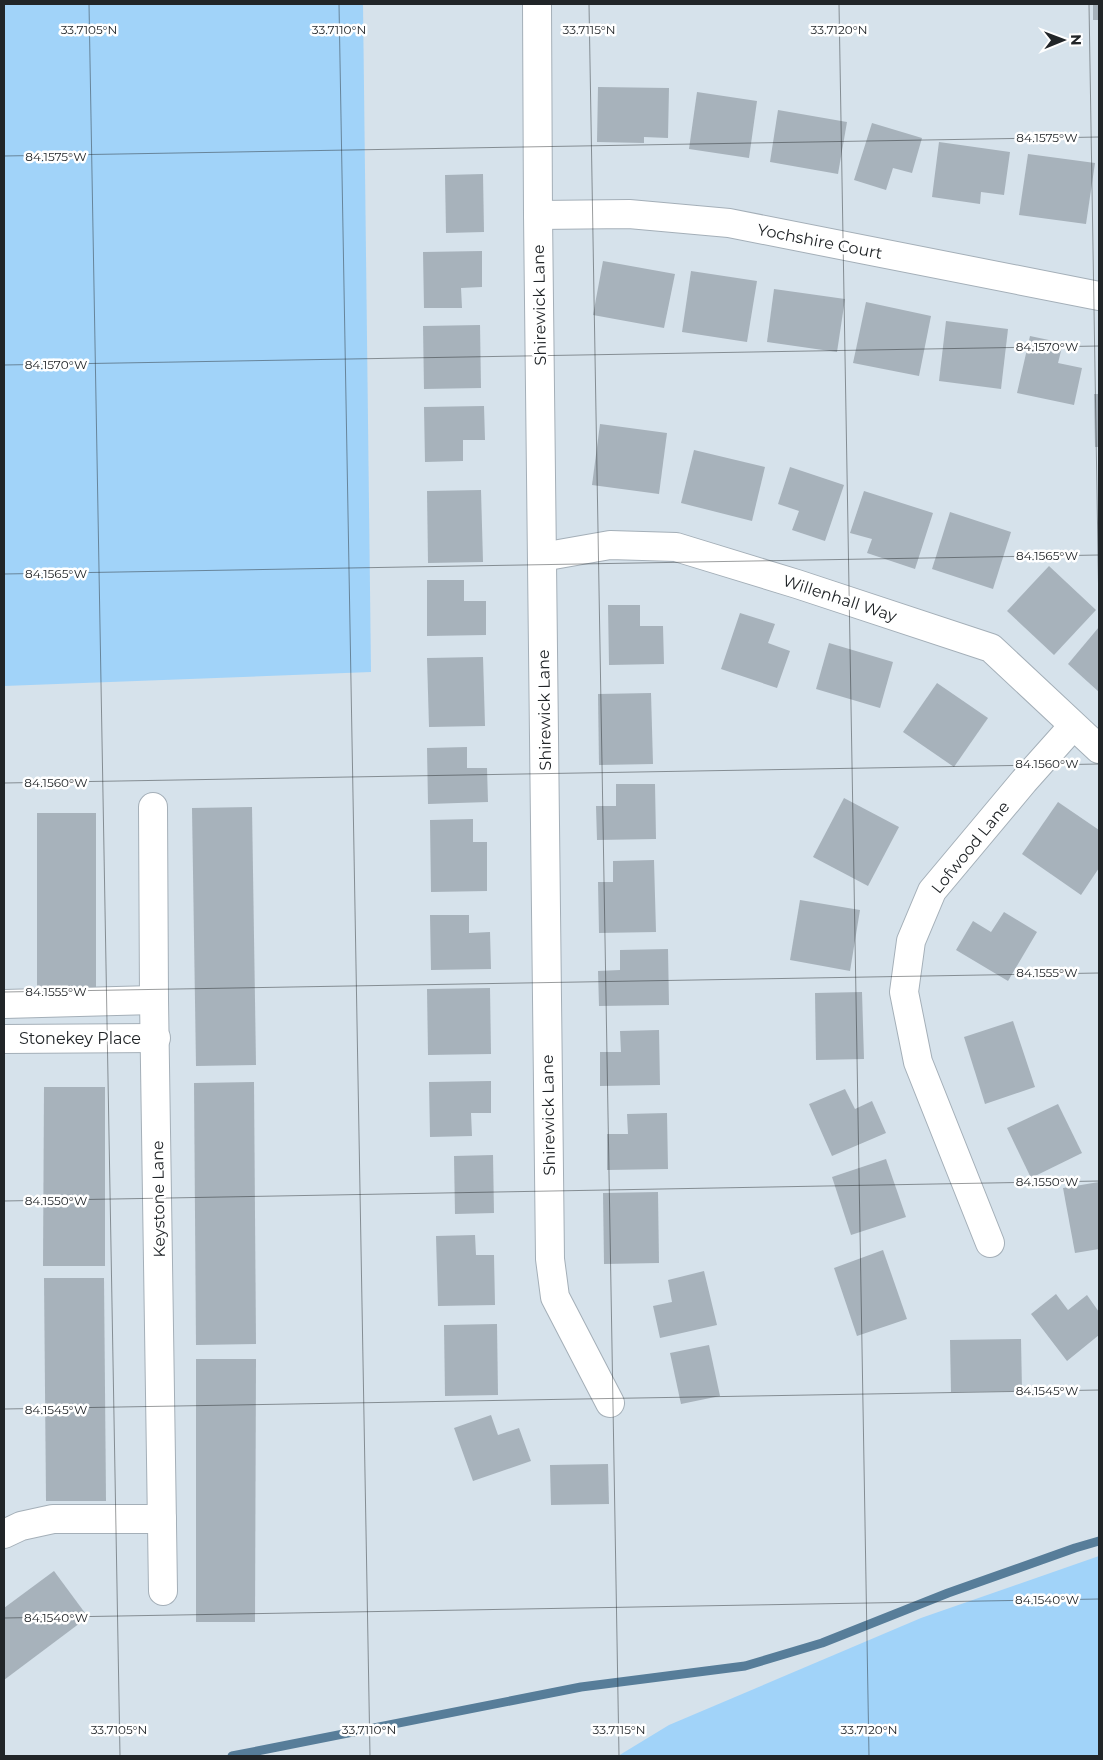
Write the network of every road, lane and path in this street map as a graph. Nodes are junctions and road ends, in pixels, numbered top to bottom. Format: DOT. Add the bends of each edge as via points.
graph roads {
  1 [pos="537,4"];
  2 [pos="538,215"];
  3 [pos="1099,296"];
  4 [pos="542,557"];
  5 [pos="1073,726"];
  6 [pos="1099,749"];
  7 [pos="153,807"];
  8 [pos="154,1000"];
  9 [pos="4,1004"];
  10 [pos="156,1038"];
  11 [pos="4,1039"];
  12 [pos="990,1243"];
  13 [pos="610,1403"];
  14 [pos="162,1519"];
  15 [pos="4,1534"];
  16 [pos="163,1591"];
  1 -- 2 [label="street, Shirewick Lane"];
  2 -- 3 [label="street, Yochshire Court" via="629,214 729,223"];
  2 -- 4 [label="street, Shirewick Lane"];
  4 -- 5 [label="street, Willenhall Way" via="610,545 676,547 797,584 991,648"];
  4 -- 13 [label="street, Shirewick Lane" via="550,1259 556,1297"];
  5 -- 6 [label="street, Willenhall Way"];
  5 -- 12 [label="street, Lofwood Lane" via="932,891 911,941 904,992 918,1062"];
  7 -- 8 [label="street, Keystone Lane"];
  8 -- 9 [label="street"];
  8 -- 10 [label="street, Keystone Lane"];
  10 -- 11 [label="street, Stonekey Place"];
  10 -- 14 [label="street, Keystone Lane"];
  14 -- 15 [label="street" via="53,1519 21,1526"];
  14 -- 16 [label="street, Keystone Lane"];
}
